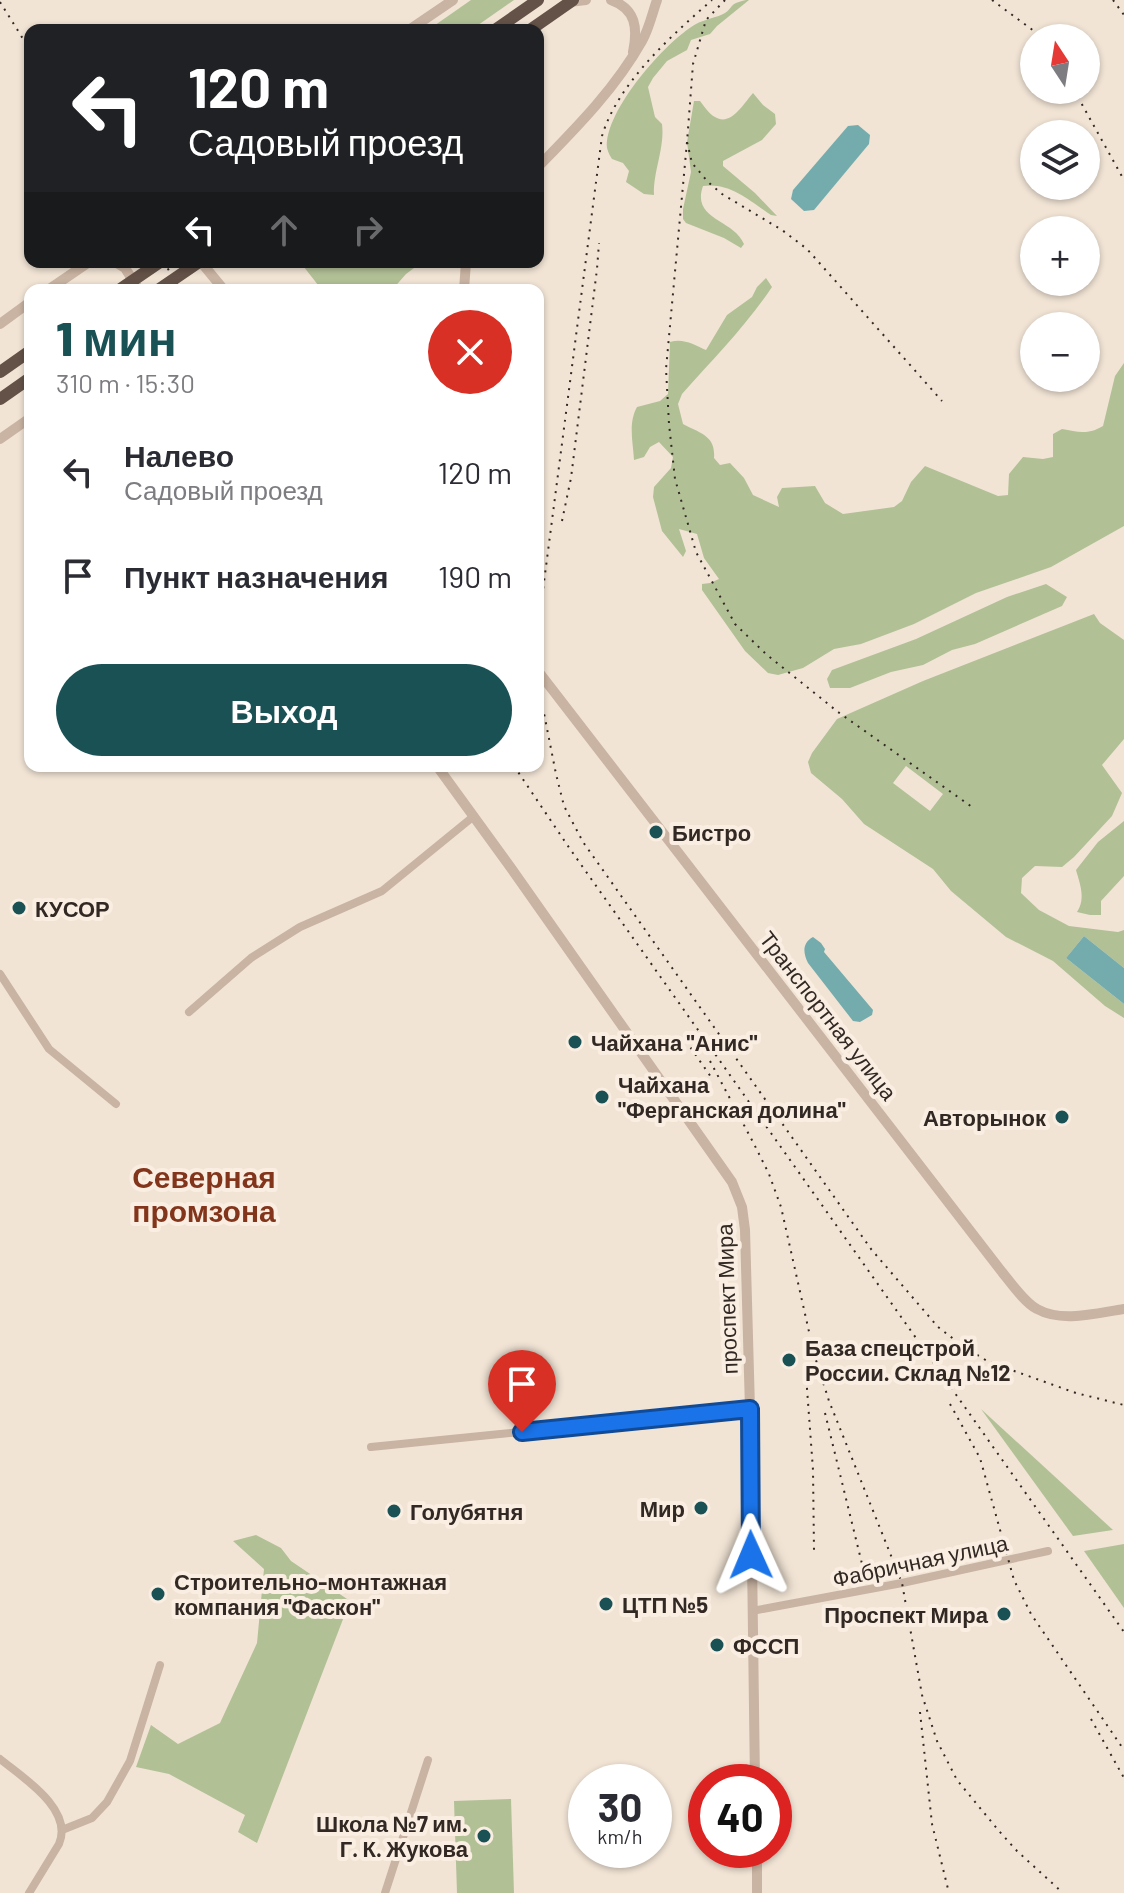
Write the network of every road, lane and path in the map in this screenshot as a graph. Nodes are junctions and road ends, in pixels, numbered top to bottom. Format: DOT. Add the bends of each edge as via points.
graph roads {
  1 [pos="453,0"];
  2 [pos="538,0"];
  3 [pos="586,0"];
  4 [pos="611,0"];
  5 [pos="657,0"];
  6 [pos="571,1"];
  7 [pos="418,24"];
  8 [pos="504,24"];
  9 [pos="539,24"];
  10 [pos="632,57"];
  11 [pos="544,161"];
  12 [pos="80,268"];
  13 [pos="151,268"];
  14 [pos="191,268"];
  15 [pos="205,268"];
  16 [pos="57,284"];
  17 [pos="128,284"];
  18 [pos="167,284"];
  19 [pos="219,284"];
  20 [pos="24,306"];
  21 [pos="0,324"];
  22 [pos="24,355"];
  23 [pos="0,372"];
  24 [pos="24,382"];
  25 [pos="0,399"];
  26 [pos="24,422"];
  27 [pos="0,439"];
  28 [pos="544,679"];
  29 [pos="441,772"];
  30 [pos="474,816"];
  31 [pos="0,974"];
  32 [pos="189,1012"];
  33 [pos="116,1104"];
  34 [pos="1124,1309"];
  35 [pos="750,1409"];
  36 [pos="371,1447"];
  37 [pos="1048,1551"];
  38 [pos="752,1611"];
  39 [pos="160,1665"];
  40 [pos="0,1759"];
  41 [pos="428,1760"];
  42 [pos="755,1764"];
  43 [pos="62,1830"];
  44 [pos="757,1868"];
  45 [pos="29,1893"];
  46 [pos="385,1893"];
  47 [pos="757,1893"];
  1 -- 7 [label="street"];
  2 -- 8 [label="highway"];
  3 -- 6 [label="street"];
  4 -- 10 [label="street" via="623,4 632,18"];
  5 -- 10 [label="street"];
  6 -- 9 [label="highway"];
  10 -- 11 [label="street" via="589,115"];
  12 -- 16 [label="street"];
  13 -- 17 [label="highway, bridge"];
  14 -- 18 [label="highway, bridge"];
  15 -- 19 [label="street"];
  20 -- 21 [label="street"];
  22 -- 23 [label="highway"];
  24 -- 25 [label="highway"];
  26 -- 27 [label="street"];
  28 -- 34 [label="street, Транспортная улица" via="1034,1308 1068,1316"];
  29 -- 30 [label="street, проспект Мира"];
  30 -- 32 [label="street" via="382,891 300,927 251,958"];
  30 -- 35 [label="street, проспект Мира" via="732,1182 745,1230"];
  31 -- 33 [label="street" via="49,1049"];
  35 -- 36 [label="street"];
  35 -- 38 [label="street, проспект Мира"];
  37 -- 38 [label="street, Фабричная улица"];
  38 -- 42 [label="street, проспект Мира"];
  39 -- 43 [label="street" via="130,1761 107,1802 92,1818"];
  40 -- 43 [label="street" via="53,1806"];
  41 -- 46 [label="street"];
  43 -- 45 [label="street"];
  44 -- 47 [label="street"];
}
